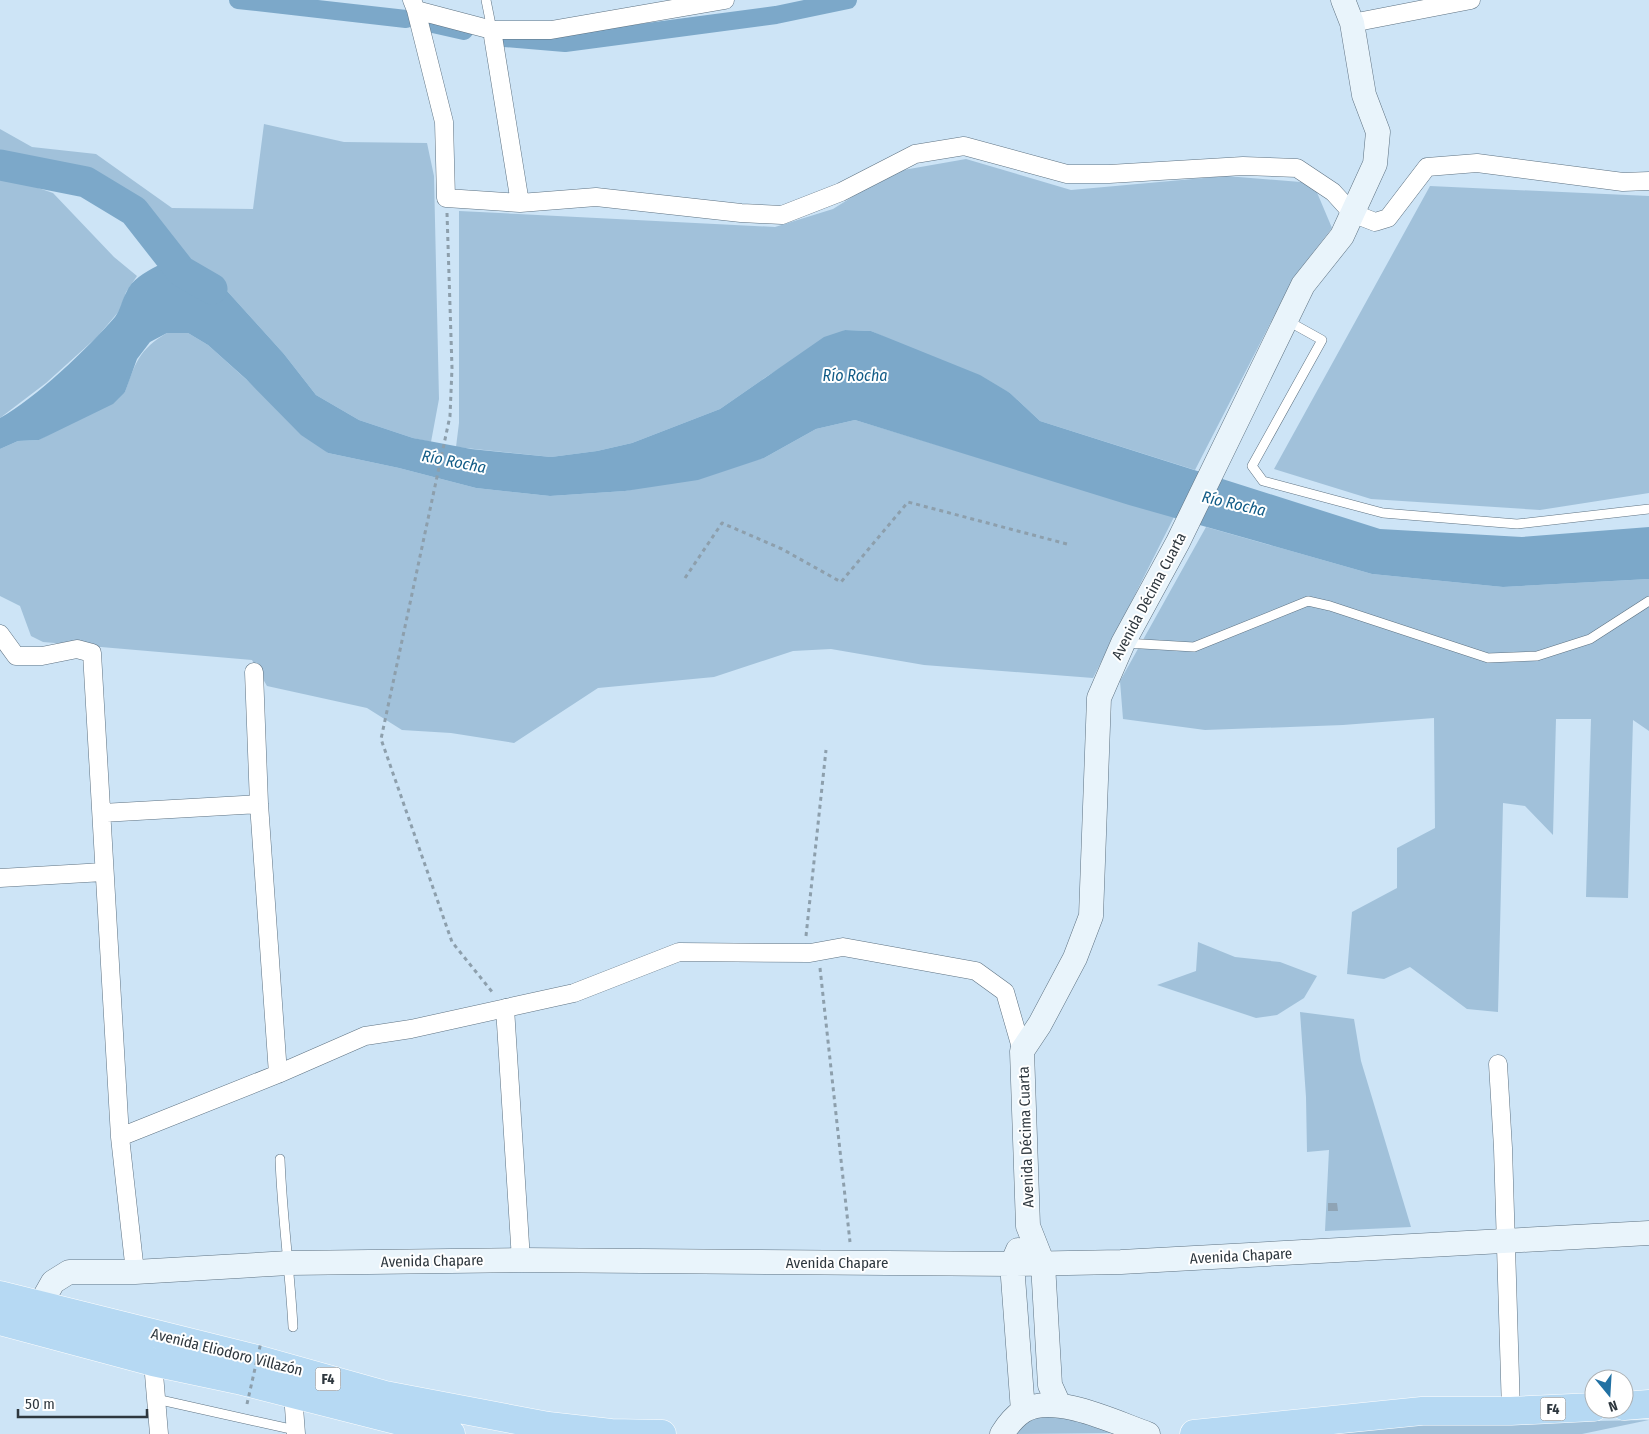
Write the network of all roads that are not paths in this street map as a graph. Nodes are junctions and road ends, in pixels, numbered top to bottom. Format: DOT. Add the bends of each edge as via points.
graph roads {
  1 [pos="486,0"];
  2 [pos="725,0"];
  3 [pos="1343,0"];
  4 [pos="1471,0"];
  5 [pos="414,5"];
  6 [pos="1352,23"];
  7 [pos="492,30"];
  8 [pos="1649,181"];
  9 [pos="520,203"];
  10 [pos="1352,213"];
  11 [pos="1286,320"];
  12 [pos="1649,509"];
  13 [pos="1649,601"];
  14 [pos="0,634"];
  15 [pos="1123,642"];
  16 [pos="254,672"];
  17 [pos="259,804"];
  18 [pos="102,813"];
  19 [pos="104,872"];
  20 [pos="0,878"];
  21 [pos="504,1008"];
  22 [pos="1022,1051"];
  23 [pos="1498,1064"];
  24 [pos="278,1074"];
  25 [pos="120,1137"];
  26 [pos="280,1159"];
  27 [pos="1028,1226"];
  28 [pos="1649,1233"];
  29 [pos="1505,1240"];
  30 [pos="521,1260"];
  31 [pos="289,1263"];
  32 [pos="1012,1264"];
  33 [pos="1043,1264"];
  34 [pos="135,1272"];
  35 [pos="0,1295"];
  36 [pos="40,1305"];
  37 [pos="0,1321"];
  38 [pos="293,1327"];
  39 [pos="153,1362"];
  40 [pos="293,1394"];
  41 [pos="156,1399"];
  42 [pos="1649,1404"];
  43 [pos="1059,1405"];
  44 [pos="1634,1405"];
  45 [pos="1584,1407"];
  46 [pos="1023,1411"];
  47 [pos="1511,1411"];
  48 [pos="295,1432"];
  49 [pos="159,1434"];
  50 [pos="451,1434"];
  51 [pos="662,1434"];
  52 [pos="1002,1434"];
  53 [pos="1148,1434"];
  54 [pos="1194,1434"];
  1 -- 7 [label="lane"];
  2 -- 7 [label="street" via="551,30"];
  3 -- 6 [label="main road, Avenida Décima Cuarta"];
  4 -- 6 [label="street"];
  5 -- 7 [label="street"];
  5 -- 9 [label="street" via="444,122 446,198"];
  6 -- 10 [label="main road, Avenida Décima Cuarta" via="1364,95 1378,132 1375,164"];
  7 -- 9 [label="street"];
  8 -- 10 [label="street" via="1623,182 1477,163 1427,167 1388,218 1375,222"];
  9 -- 10 [label="street" via="596,197 782,215 841,192 915,154 964,146 1067,174 1243,166 1297,168 1333,192"];
  10 -- 11 [label="main road, Avenida Décima Cuarta" via="1342,236 1303,285"];
  11 -- 12 [label="lane" via="1322,340 1252,466 1263,481 1383,513 1517,524"];
  11 -- 15 [label="main road, Avenida Décima Cuarta" via="1178,542"];
  13 -- 15 [label="lane" via="1590,639 1538,656 1488,658 1308,601 1194,647"];
  14 -- 18 [label="street" via="16,656 42,656 77,649 92,653"];
  15 -- 22 [label="main road, Avenida Décima Cuarta" via="1099,698 1091,916 1075,958"];
  16 -- 17 [label="street"];
  17 -- 18 [label="street"];
  17 -- 24 [label="street"];
  18 -- 19 [label="street"];
  19 -- 20 [label="street"];
  19 -- 25 [label="street"];
  21 -- 22 [label="street" via="574,993 679,952 818,952 843,948 976,972 1005,992"];
  21 -- 24 [label="street" via="365,1036"];
  21 -- 30 [label="street"];
  22 -- 27 [label="main road, Avenida Décima Cuarta"];
  23 -- 29 [label="street"];
  24 -- 25 [label="street"];
  25 -- 34 [label="street"];
  26 -- 31 [label="lane"];
  27 -- 32 [label="main road, Avenida Décima Cuarta"];
  27 -- 33 [label="main road, Avenida Décima Cuarta"];
  28 -- 29 [label="main road, Avenida Chapare"];
  29 -- 33 [label="main road, Avenida Chapare"];
  29 -- 47 [label="street"];
  30 -- 31 [label="main road, Avenida Chapare"];
  30 -- 32 [label="main road, Avenida Chapare"];
  31 -- 34 [label="main road, Avenida Chapare"];
  31 -- 38 [label="lane"];
  32 -- 33 [label="main road, Avenida Chapare"];
  32 -- 46 [label="main road, Avenida Décima Cuarta"];
  33 -- 43 [label="main road, Avenida Décima Cuarta" via="1050,1385"];
  34 -- 36 [label="main road, Avenida Chapare" via="69,1272 53,1282"];
  35 -- 36 [label="highway, Avenida Eliodoro Villazón / F4"];
  36 -- 51 [label="highway, Avenida Eliodoro Villazón / F4" via="385,1395 548,1426 611,1433"];
  37 -- 39 [label="highway, Avenida Eliodoro Villazón / F4"];
  39 -- 40 [label="highway, Avenida Eliodoro Villazón / F4"];
  39 -- 41 [label="street"];
  40 -- 48 [label="street"];
  40 -- 50 [label="highway, Avenida Eliodoro Villazón / F4"];
  41 -- 48 [label="lane"];
  41 -- 49 [label="street"];
  42 -- 44 [label="highway"];
  43 -- 46 [label="main road" via="1042,1405"];
  43 -- 53 [label="main road"];
  45 -- 47 [label="highway, F4"];
  46 -- 52 [label="main road"];
  47 -- 54 [label="highway, F4" via="1422,1411"];
}
